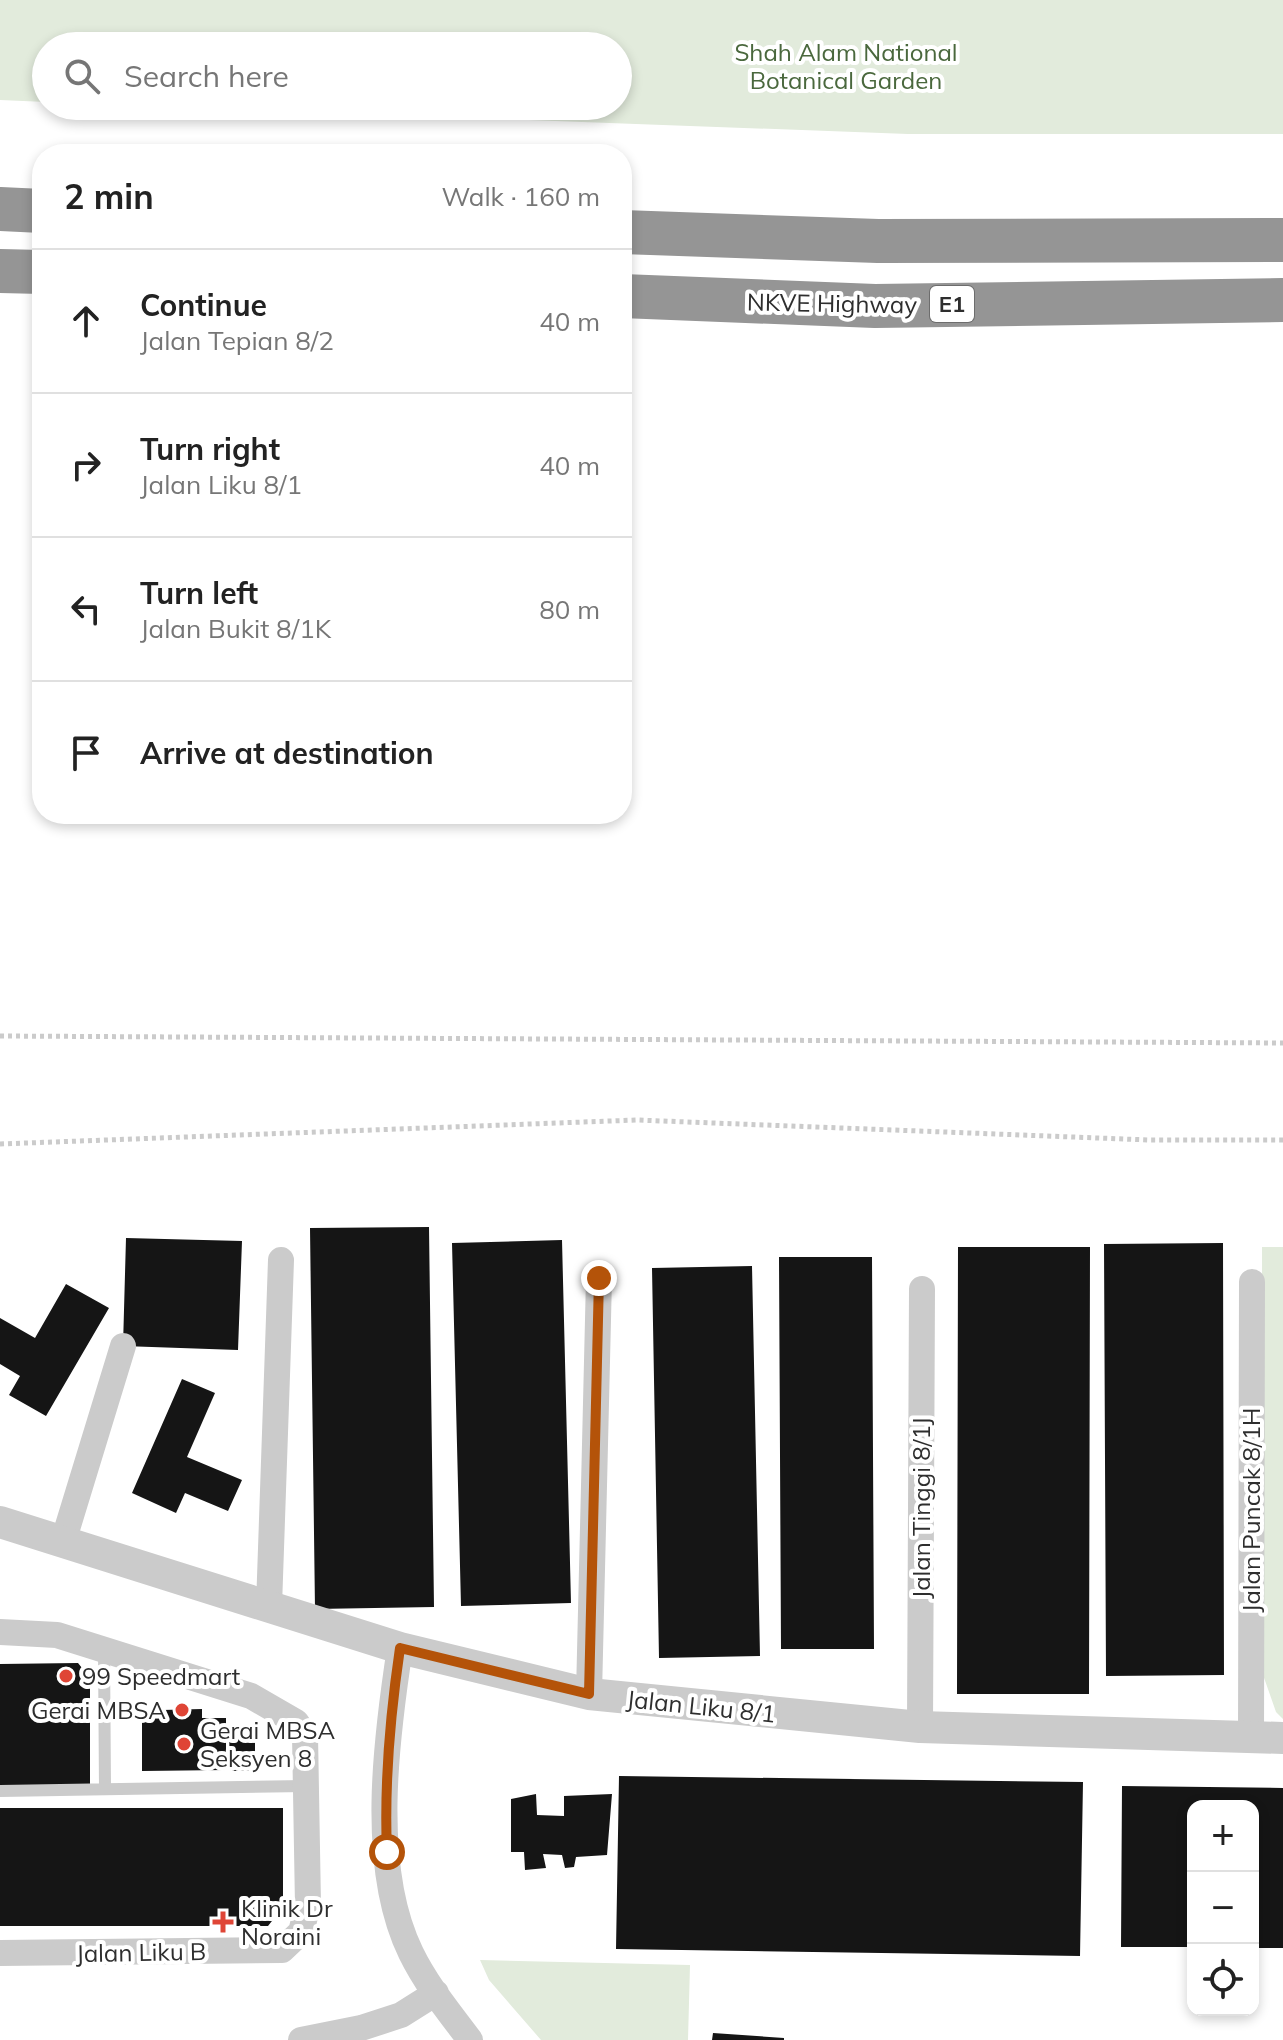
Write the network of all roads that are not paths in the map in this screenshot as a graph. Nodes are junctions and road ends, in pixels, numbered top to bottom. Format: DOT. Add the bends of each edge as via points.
graph roads {
  1 [pos="0,209"];
  2 [pos="32,211"];
  3 [pos="632,232"];
  4 [pos="1283,240"];
  5 [pos="0,271"];
  6 [pos="32,272"];
  7 [pos="632,296"];
  8 [pos="1283,300"];
  9 [pos="281,1260"];
  10 [pos="599,1278"];
  11 [pos="1252,1282"];
  12 [pos="922,1289"];
  13 [pos="123,1346"];
  14 [pos="0,1522"];
  15 [pos="63,1542"];
  16 [pos="269,1606"];
  17 [pos="0,1632"];
  18 [pos="400,1648"];
  19 [pos="104,1649"];
  20 [pos="589,1694"];
  21 [pos="920,1727"];
  22 [pos="1251,1738"];
  23 [pos="1283,1738"];
  24 [pos="306,1786"];
  25 [pos="105,1789"];
  26 [pos="0,1791"];
  27 [pos="0,1953"];
  28 [pos="436,1993"];
  29 [pos="301,2040"];
  30 [pos="470,2040"];
  1 -- 2 [label="highway"];
  3 -- 4 [label="highway" via="878,241"];
  5 -- 6 [label="highway"];
  7 -- 8 [label="highway, NKVE Highway / E1" via="875,306"];
  9 -- 16 [label="street"];
  10 -- 20 [label="street"];
  11 -- 22 [label="street, Jalan Puncak 8/1H"];
  12 -- 21 [label="street, Jalan Tinggi 8/1J"];
  13 -- 15 [label="street"];
  14 -- 15 [label="street, Jalan Liku 8/1"];
  15 -- 16 [label="street, Jalan Liku 8/1"];
  16 -- 18 [label="street, Jalan Liku 8/1"];
  17 -- 19 [label="street" via="57,1635"];
  18 -- 20 [label="street, Jalan Liku 8/1"];
  18 -- 28 [label="street" via="385,1799 387,1852 394,1905 411,1952"];
  19 -- 24 [label="street" via="251,1696 296,1722 305,1735"];
  19 -- 25 [label="lane"];
  20 -- 21 [label="street, Jalan Liku 8/1"];
  21 -- 22 [label="street, Jalan Liku 8/1"];
  22 -- 23 [label="street, Jalan Liku 8/1"];
  24 -- 25 [label="lane"];
  24 -- 27 [label="street, Jalan Liku B" via="308,1905 301,1932 282,1950"];
  25 -- 26 [label="lane"];
  28 -- 29 [label="street" via="401,2015"];
  28 -- 30 [label="street"];
}
